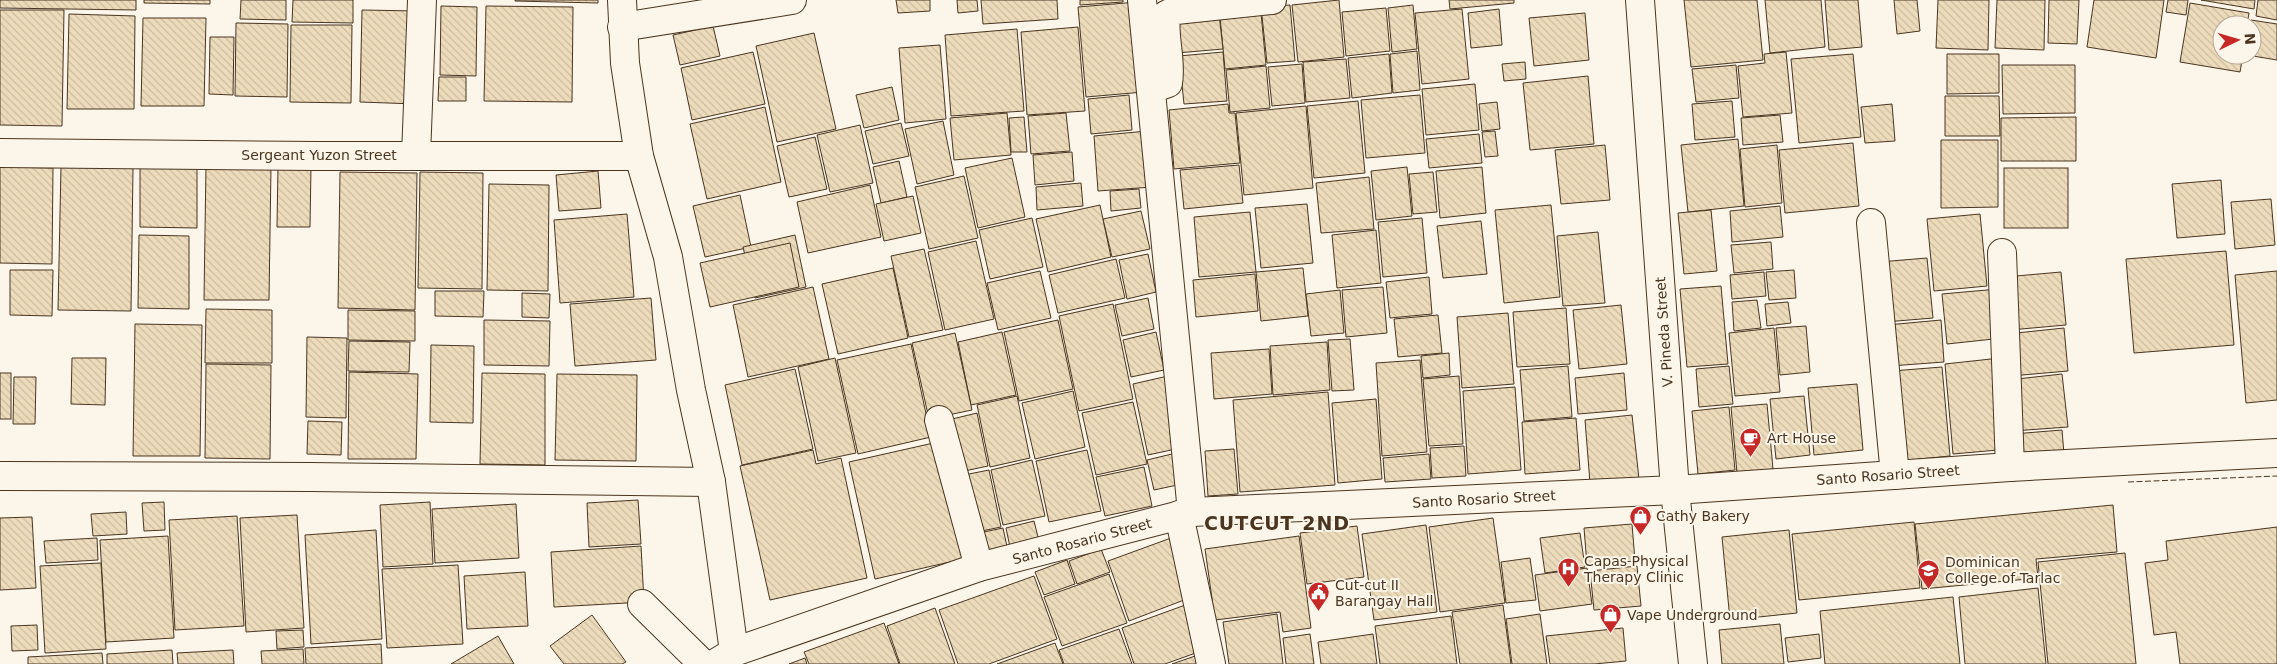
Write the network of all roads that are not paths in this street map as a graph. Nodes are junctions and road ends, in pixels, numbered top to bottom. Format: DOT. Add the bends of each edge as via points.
graph roads {
  1 [pos="422,0"];
  2 [pos="622,0"];
  3 [pos="792,0"];
  4 [pos="1142,0"];
  5 [pos="1272,0"];
  6 [pos="1640,0"];
  7 [pos="622,27"];
  8 [pos="1151,89"];
  9 [pos="0,153"];
  10 [pos="416,156"];
  11 [pos="639,156"];
  12 [pos="1871,224"];
  13 [pos="2002,253"];
  14 [pos="939,420"];
  15 [pos="2277,453"];
  16 [pos="2010,467"];
  17 [pos="1895,475"];
  18 [pos="0,476"];
  19 [pos="711,482"];
  20 [pos="1675,490"];
  21 [pos="1185,514"];
  22 [pos="979,568"];
  23 [pos="642,604"];
  24 [pos="718,661"];
  25 [pos="1211,664"];
  26 [pos="1692,664"];
  1 -- 10 [label="street"];
  2 -- 7 [label="street"];
  3 -- 7 [label="street"];
  4 -- 8 [label="street"];
  5 -- 8 [label="street" via="1176,10 1166,16 1164,28 1170,75 1168,83"];
  6 -- 20 [label="street, V. Pineda Street"];
  7 -- 11 [label="street"];
  8 -- 21 [label="street"];
  9 -- 10 [label="street, Sergeant Yuzon Street"];
  10 -- 11 [label="street, Sergeant Yuzon Street"];
  11 -- 19 [label="street" via="668,257"];
  12 -- 17 [label="street"];
  13 -- 16 [label="street"];
  14 -- 22 [label="street"];
  15 -- 16 [label="street, Santo Rosario Street"];
  16 -- 17 [label="street, Santo Rosario Street"];
  17 -- 20 [label="street, Santo Rosario Street"];
  18 -- 19 [label="street" via="301,476"];
  19 -- 24 [label="street"];
  20 -- 21 [label="street, Santo Rosario Street"];
  20 -- 26 [label="street, V. Pineda Street"];
  21 -- 22 [label="street, Santo Rosario Street"];
  21 -- 25 [label="street"];
  22 -- 24 [label="street, Santo Rosario Street"];
  23 -- 24 [label="street"];
}
